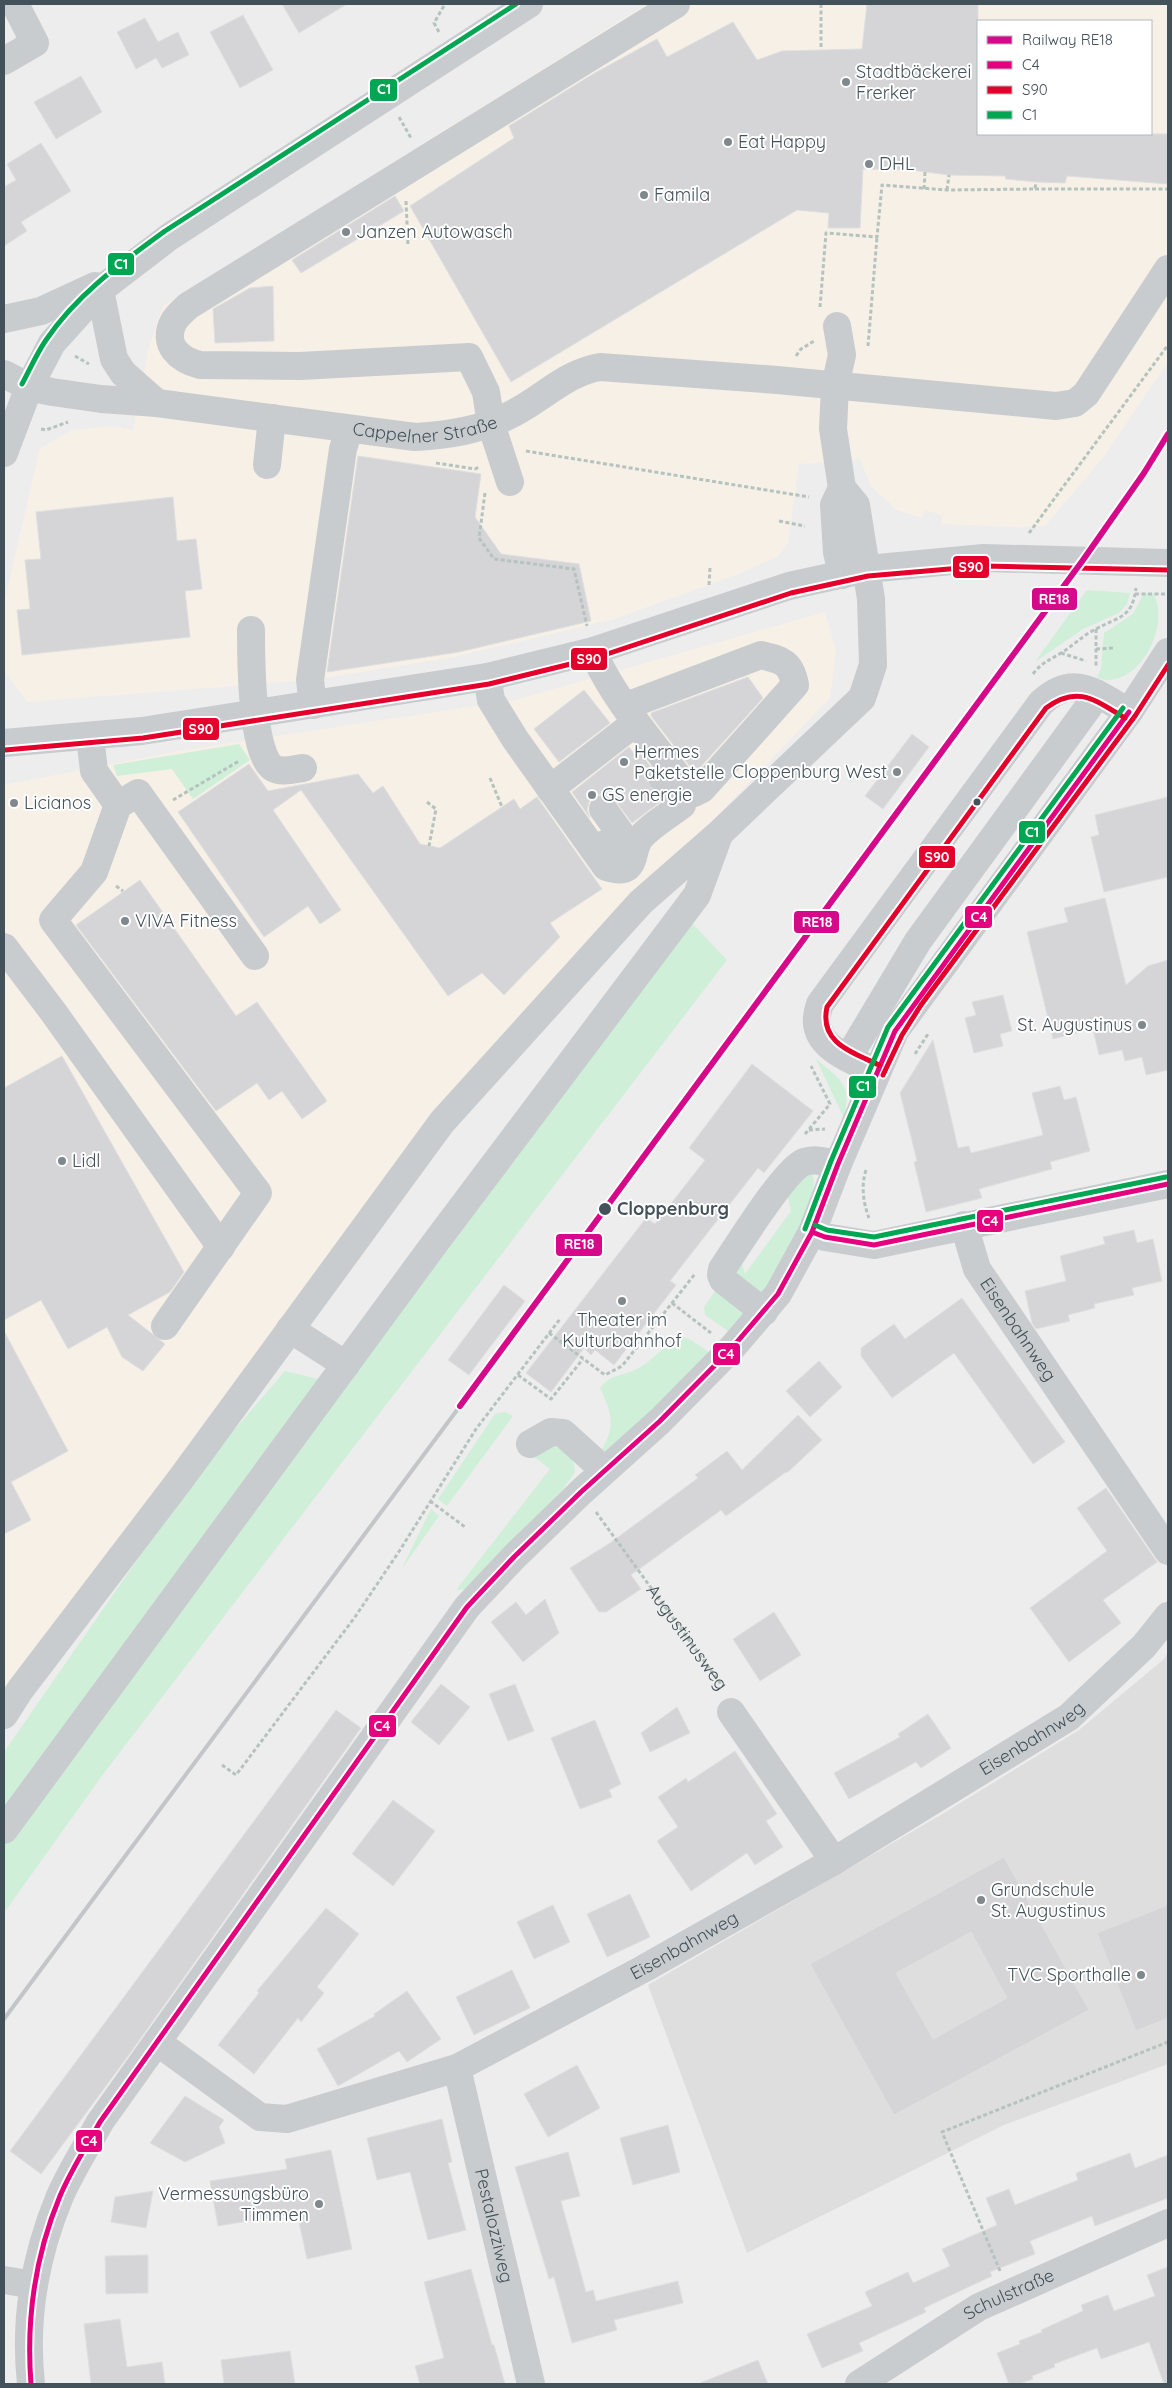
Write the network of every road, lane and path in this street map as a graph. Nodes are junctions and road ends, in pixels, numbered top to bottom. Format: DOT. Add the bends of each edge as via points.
graph roads {
  1 [pos="15,4"];
  2 [pos="528,4"];
  3 [pos="676,4"];
  4 [pos="821,4"];
  5 [pos="822,49"];
  6 [pos="4,62"];
  7 [pos="387,94"];
  8 [pos="422,159"];
  9 [pos="925,172"];
  10 [pos="949,175"];
  11 [pos="1036,182"];
  12 [pos="924,189"];
  13 [pos="1035,189"];
  14 [pos="1168,189"];
  15 [pos="947,190"];
  16 [pos="406,194"];
  17 [pos="840,228"];
  18 [pos="839,234"];
  19 [pos="877,237"];
  20 [pos="408,245"];
  21 [pos="1168,269"];
  22 [pos="109,282"];
  23 [pos="4,319"];
  24 [pos="825,323"];
  25 [pos="1168,345"];
  26 [pos="868,352"];
  27 [pos="794,360"];
  28 [pos="4,374"];
  29 [pos="29,386"];
  30 [pos="834,386"];
  31 [pos="158,403"];
  32 [pos="272,418"];
  33 [pos="491,424"];
  34 [pos="349,429"];
  35 [pos="519,450"];
  36 [pos="4,453"];
  37 [pos="267,465"];
  38 [pos="475,469"];
  39 [pos="482,470"];
  40 [pos="498,486"];
  41 [pos="812,498"];
  42 [pos="780,521"];
  43 [pos="806,526"];
  44 [pos="1028,535"];
  45 [pos="1136,562"];
  46 [pos="1168,563"];
  47 [pos="710,568"];
  48 [pos="855,572"];
  49 [pos="709,588"];
  50 [pos="1135,594"];
  51 [pos="1168,594"];
  52 [pos="251,630"];
  53 [pos="1115,648"];
  54 [pos="1096,649"];
  55 [pos="593,651"];
  56 [pos="1168,652"];
  57 [pos="1060,653"];
  58 [pos="1096,666"];
  59 [pos="1031,676"];
  60 [pos="487,677"];
  61 [pos="1098,694"];
  62 [pos="313,705"];
  63 [pos="1129,712"];
  64 [pos="255,714"];
  65 [pos="634,729"];
  66 [pos="90,736"];
  67 [pos="4,743"];
  68 [pos="263,752"];
  69 [pos="303,768"];
  70 [pos="490,778"];
  71 [pos="566,782"];
  72 [pos="428,802"];
  73 [pos="118,805"];
  74 [pos="502,807"];
  75 [pos="603,809"];
  76 [pos="153,813"];
  77 [pos="721,832"];
  78 [pos="429,846"];
  79 [pos="4,947"];
  80 [pos="255,956"];
  81 [pos="931,1028"];
  82 [pos="848,1058"];
  83 [pos="808,1059"];
  84 [pos="912,1060"];
  85 [pos="876,1072"];
  86 [pos="800,1140"];
  87 [pos="838,1164"];
  88 [pos="868,1165"];
  89 [pos="1168,1184"];
  90 [pos="964,1225"];
  91 [pos="812,1232"];
  92 [pos="874,1245"];
  93 [pos="221,1247"];
  94 [pos="701,1267"];
  95 [pos="672,1303"];
  96 [pos="764,1312"];
  97 [pos="560,1319"];
  98 [pos="165,1326"];
  99 [pos="290,1329"];
  100 [pos="550,1333"];
  101 [pos="732,1350"];
  102 [pos="583,1359"];
  103 [pos="346,1365"];
  104 [pos="518,1375"];
  105 [pos="530,1444"];
  106 [pos="604,1470"];
  107 [pos="581,1492"];
  108 [pos="430,1501"];
  109 [pos="465,1528"];
  110 [pos="1168,1551"];
  111 [pos="1168,1616"];
  112 [pos="731,1712"];
  113 [pos="4,1715"];
  114 [pos="222,1765"];
  115 [pos="4,1830"];
  116 [pos="834,1861"];
  117 [pos="157,2042"];
  118 [pos="1168,2042"];
  119 [pos="457,2068"];
  120 [pos="1168,2223"];
  121 [pos="4,2280"];
  122 [pos="34,2285"];
  123 [pos="1010,2294"];
  124 [pos="31,2384"];
  125 [pos="531,2384"];
  126 [pos="859,2384"];
  1 -- 6 [label="street" via="35,43"];
  2 -- 7 [label="street"];
  3 -- 8 [label="street"];
  4 -- 5 [label="path"];
  7 -- 8 [label="path"];
  7 -- 22 [label="street" via="169,237"];
  8 -- 33 [label="street" via="188,306 174,320 171,342 178,356 200,365 341,364 469,357 486,392"];
  9 -- 12 [label="path"];
  10 -- 15 [label="path"];
  11 -- 13 [label="path"];
  12 -- 15 [label="path"];
  12 -- 19 [label="path" via="882,185"];
  13 -- 14 [label="path"];
  13 -- 15 [label="path"];
  16 -- 20 [label="path"];
  17 -- 18 [label="path"];
  18 -- 19 [label="path"];
  18 -- 24 [label="path" via="826,233"];
  19 -- 26 [label="path"];
  21 -- 30 [label="street, Cappelner Straße" via="1086,394 1075,403 1056,406"];
  22 -- 23 [label="street" via="41,311"];
  22 -- 29 [label="street" via="52,343"];
  22 -- 31 [label="street" via="114,359 123,373"];
  24 -- 27 [label="path" via="815,341 796,354"];
  24 -- 30 [label="street" via="842,355"];
  25 -- 44 [label="path"];
  28 -- 29 [label="street, Cappelner Straße"];
  29 -- 31 [label="street, Cappelner Straße" via="101,399"];
  29 -- 36 [label="street"];
  30 -- 33 [label="street, Cappelner Straße" via="600,367 584,370 514,414"];
  30 -- 48 [label="street" via="833,429 842,488 856,506"];
  31 -- 32 [label="street, Cappelner Straße"];
  32 -- 34 [label="street, Cappelner Straße"];
  32 -- 37 [label="street"];
  33 -- 34 [label="street, Cappelner Straße" via="454,433 415,437"];
  33 -- 40 [label="street"];
  34 -- 62 [label="street" via="343,449 310,680"];
  35 -- 41 [label="path"];
  38 -- 39 [label="path"];
  40 -- 55 [label="path" via="479,538 494,560 574,569"];
  42 -- 43 [label="path"];
  45 -- 46 [label="street"];
  45 -- 48 [label="street" via="984,558"];
  45 -- 50 [label="path"];
  47 -- 49 [label="path"];
  48 -- 55 [label="street" via="789,586"];
  48 -- 77 [label="street" via="871,599 873,665 862,698"];
  50 -- 51 [label="path"];
  50 -- 57 [label="path" via="1131,608 1123,618 1096,629"];
  52 -- 64 [label="street"];
  53 -- 54 [label="path"];
  55 -- 60 [label="street"];
  55 -- 65 [label="street"];
  56 -- 63 [label="street"];
  57 -- 58 [label="path"];
  57 -- 59 [label="path" via="1047,660"];
  60 -- 62 [label="street"];
  60 -- 71 [label="street" via="491,700 514,739"];
  61 -- 63 [label="street"];
  61 -- 82 [label="street" via="918,941"];
  61 -- 82 [label="street" via="1074,686 1057,691 1041,703 820,1004 816,1015 820,1036 825,1044"];
  62 -- 64 [label="street"];
  63 -- 85 [label="street" via="915,1002 895,1031"];
  64 -- 66 [label="street"];
  64 -- 68 [label="street"];
  65 -- 65 [label="street" via="761,655 780,660 792,671 795,685 702,789 694,793"];
  65 -- 71 [label="street"];
  65 -- 71 [label="street" via="682,805 640,838 634,860 624,868 615,870 606,866"];
  66 -- 67 [label="street"];
  66 -- 73 [label="street" via="94,771"];
  68 -- 69 [label="street" via="274,769"];
  68 -- 76 [label="path" via="244,758"];
  70 -- 74 [label="path"];
  71 -- 75 [label="street" via="560,790 568,794 610,850 617,851 622,847 623,837"];
  72 -- 78 [label="path" via="436,809"];
  73 -- 76 [label="street" via="138,793"];
  73 -- 93 [label="street" via="94,872 53,920 258,1193"];
  76 -- 80 [label="street"];
  77 -- 99 [label="street" via="640,902 442,1122"];
  77 -- 103 [label="street" via="697,895"];
  79 -- 93 [label="street"];
  81 -- 84 [label="path"];
  82 -- 85 [label="street"];
  83 -- 86 [label="path" via="830,1104"];
  85 -- 87 [label="street"];
  87 -- 91 [label="street"];
  87 -- 96 [label="street" via="812,1160 798,1165 757,1216 722,1269 723,1280"];
  88 -- 92 [label="path" via="862,1181 865,1207 874,1230"];
  89 -- 90 [label="street"];
  90 -- 92 [label="street"];
  90 -- 110 [label="street, Eisenbahnweg" via="977,1270"];
  91 -- 92 [label="street"];
  91 -- 96 [label="street" via="778,1294"];
  93 -- 98 [label="street"];
  94 -- 95 [label="path"];
  95 -- 101 [label="path"];
  95 -- 102 [label="path" via="615,1372 605,1375"];
  96 -- 101 [label="street"];
  97 -- 100 [label="path"];
  99 -- 103 [label="street"];
  99 -- 113 [label="street"];
  100 -- 102 [label="path"];
  100 -- 104 [label="path"];
  101 -- 106 [label="street" via="660,1421"];
  102 -- 104 [label="path" via="551,1400"];
  103 -- 115 [label="street"];
  104 -- 108 [label="path" via="476,1429"];
  105 -- 106 [label="street" via="551,1432 563,1433"];
  106 -- 107 [label="street"];
  107 -- 112 [label="path, Augustinusweg" via="729,1695"];
  107 -- 117 [label="street" via="467,1607"];
  108 -- 109 [label="path"];
  108 -- 114 [label="path" via="355,1618 236,1775"];
  111 -- 116 [label="street, Eisenbahnweg" via="1144,1646 1069,1717"];
  112 -- 116 [label="street, Augustinusweg"];
  116 -- 119 [label="street, Eisenbahnweg" via="643,1969"];
  117 -- 119 [label="street, Eisenbahnweg" via="260,2117 287,2120"];
  117 -- 122 [label="street" via="100,2122 61,2195 43,2243"];
  118 -- 123 [label="path" via="942,2132"];
  119 -- 125 [label="street, Pestalozziweg"];
  120 -- 123 [label="street, Schulstraße"];
  121 -- 122 [label="street"];
  122 -- 124 [label="street" via="29,2326"];
  123 -- 126 [label="street, Schulstraße" via="979,2307"];
}
